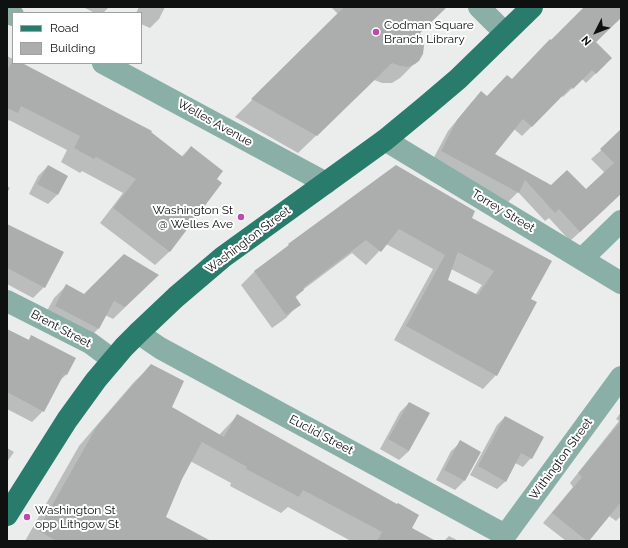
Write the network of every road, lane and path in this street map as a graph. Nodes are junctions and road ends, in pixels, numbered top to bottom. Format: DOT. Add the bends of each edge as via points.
graph roads {
  1 [pos="479,7"];
  2 [pos="532,7"];
  3 [pos="505,34"];
  4 [pos="105,64"];
  5 [pos="385,140"];
  6 [pos="326,183"];
  7 [pos="621,221"];
  8 [pos="582,259"];
  9 [pos="621,282"];
  10 [pos="7,302"];
  11 [pos="138,333"];
  12 [pos="113,360"];
  13 [pos="621,377"];
  14 [pos="7,515"];
  15 [pos="503,538"];
  1 -- 3 [label="street"];
  2 -- 3 [label="main road, Washington Street"];
  3 -- 5 [label="main road, Washington Street" via="458,79"];
  4 -- 6 [label="street, Welles Avenue"];
  5 -- 6 [label="main road, Washington Street"];
  5 -- 8 [label="street, Torrey Street"];
  6 -- 11 [label="main road, Washington Street" via="222,257"];
  7 -- 8 [label="street"];
  8 -- 9 [label="street, Torrey Street"];
  10 -- 12 [label="street, Brent Street" via="90,343"];
  11 -- 12 [label="main road, Washington Street"];
  11 -- 15 [label="street, Euclid Street" via="160,348"];
  12 -- 14 [label="main road, Washington Street" via="66,420"];
  13 -- 15 [label="street, Withington Street"];
}
